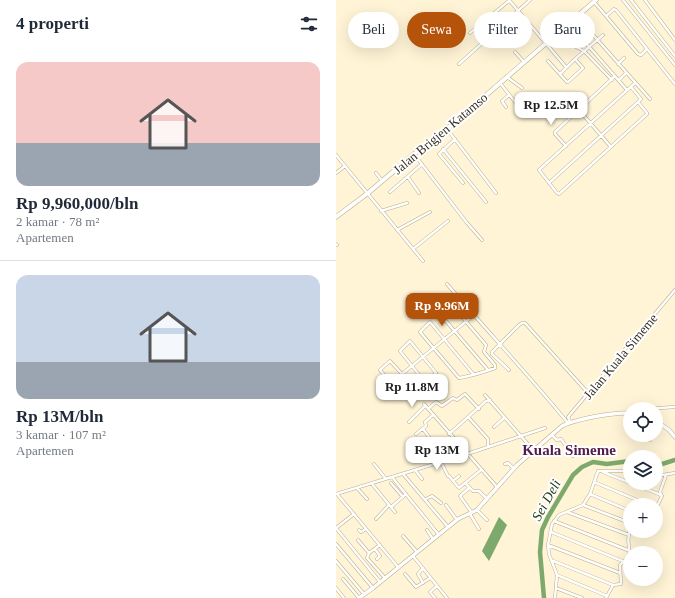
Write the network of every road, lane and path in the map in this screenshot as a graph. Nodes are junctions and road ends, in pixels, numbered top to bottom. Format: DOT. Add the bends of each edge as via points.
graph roads {
  1 [pos="510,0"];
  2 [pos="530,0"];
  3 [pos="623,0"];
  4 [pos="631,0"];
  5 [pos="645,0"];
  6 [pos="595,1"];
  7 [pos="517,10"];
  8 [pos="582,12"];
  9 [pos="606,16"];
  10 [pos="470,33"];
  11 [pos="603,35"];
  12 [pos="540,38"];
  13 [pos="595,38"];
  14 [pos="597,40"];
  15 [pos="675,40"];
  16 [pos="540,48"];
  17 [pos="549,48"];
  18 [pos="579,48"];
  19 [pos="588,48"];
  20 [pos="590,48"];
  21 [pos="647,49"];
  22 [pos="584,51"];
  23 [pos="515,52"];
  24 [pos="675,56"];
  25 [pos="624,58"];
  26 [pos="575,59"];
  27 [pos="548,61"];
  28 [pos="524,62"];
  29 [pos="459,64"];
  30 [pos="618,64"];
  31 [pos="675,65"];
  32 [pos="566,67"];
  33 [pos="626,73"];
  34 [pos="560,74"];
  35 [pos="615,76"];
  36 [pos="507,77"];
  37 [pos="612,80"];
  38 [pos="619,80"];
  39 [pos="635,83"];
  40 [pos="500,84"];
  41 [pos="675,84"];
  42 [pos="631,87"];
  43 [pos="522,88"];
  44 [pos="627,90"];
  45 [pos="509,95"];
  46 [pos="646,95"];
  47 [pos="641,99"];
  48 [pos="650,99"];
  49 [pos="638,102"];
  50 [pos="506,107"];
  51 [pos="518,107"];
  52 [pos="579,110"];
  53 [pos="590,124"];
  54 [pos="447,129"];
  55 [pos="601,135"];
  56 [pos="455,139"];
  57 [pos="566,146"];
  58 [pos="611,147"];
  59 [pos="443,149"];
  60 [pos="414,154"];
  61 [pos="336,155"];
  62 [pos="422,164"];
  63 [pos="346,166"];
  64 [pos="336,173"];
  65 [pos="376,173"];
  66 [pos="408,177"];
  67 [pos="382,181"];
  68 [pos="463,182"];
  69 [pos="548,183"];
  70 [pos="390,192"];
  71 [pos="419,193"];
  72 [pos="496,193"];
  73 [pos="368,194"];
  74 [pos="486,202"];
  75 [pos="406,203"];
  76 [pos="381,211"];
  77 [pos="430,212"];
  78 [pos="336,217"];
  79 [pos="448,221"];
  80 [pos="398,230"];
  81 [pos="482,240"];
  82 [pos="413,249"];
  83 [pos="423,261"];
  84 [pos="447,284"];
  85 [pos="675,290"];
  86 [pos="474,315"];
  87 [pos="466,321"];
  88 [pos="454,330"];
  89 [pos="444,339"];
  90 [pos="499,344"];
  91 [pos="434,348"];
  92 [pos="423,357"];
  93 [pos="412,366"];
  94 [pos="488,370"];
  95 [pos="509,370"];
  96 [pos="402,374"];
  97 [pos="474,375"];
  98 [pos="424,381"];
  99 [pos="410,384"];
  100 [pos="588,393"];
  101 [pos="485,395"];
  102 [pos="490,400"];
  103 [pos="675,407"];
  104 [pos="663,408"];
  105 [pos="428,409"];
  106 [pos="479,409"];
  107 [pos="623,414"];
  108 [pos="433,415"];
  109 [pos="469,418"];
  110 [pos="504,418"];
  111 [pos="409,422"];
  112 [pos="569,423"];
  113 [pos="663,426"];
  114 [pos="494,427"];
  115 [pos="544,428"];
  116 [pos="423,429"];
  117 [pos="416,434"];
  118 [pos="449,434"];
  119 [pos="552,435"];
  120 [pos="520,436"];
  121 [pos="429,437"];
  122 [pos="675,437"];
  123 [pos="460,447"];
  124 [pos="488,447"];
  125 [pos="534,451"];
  126 [pos="467,454"];
  127 [pos="448,456"];
  128 [pos="573,456"];
  129 [pos="441,462"];
  130 [pos="374,464"];
  131 [pos="505,464"];
  132 [pos="514,469"];
  133 [pos="415,470"];
  134 [pos="481,470"];
  135 [pos="600,471"];
  136 [pos="623,471"];
  137 [pos="675,473"];
  138 [pos="403,474"];
  139 [pos="663,475"];
  140 [pos="666,475"];
  141 [pos="459,476"];
  142 [pos="392,477"];
  143 [pos="386,479"];
  144 [pos="422,479"];
  145 [pos="623,480"];
  146 [pos="453,481"];
  147 [pos="594,482"];
  148 [pos="391,483"];
  149 [pos="465,483"];
  150 [pos="372,484"];
  151 [pos="497,487"];
  152 [pos="357,488"];
  153 [pos="469,488"];
  154 [pos="649,490"];
  155 [pos="336,494"];
  156 [pos="406,494"];
  157 [pos="590,494"];
  158 [pos="662,495"];
  159 [pos="402,497"];
  160 [pos="487,498"];
  161 [pos="632,498"];
  162 [pos="661,498"];
  163 [pos="367,499"];
  164 [pos="426,499"];
  165 [pos="441,503"];
  166 [pos="582,504"];
  167 [pos="446,505"];
  168 [pos="390,506"];
  169 [pos="623,508"];
  170 [pos="477,510"];
  171 [pos="395,512"];
  172 [pos="567,512"];
  173 [pos="471,513"];
  174 [pos="354,514"];
  175 [pos="376,519"];
  176 [pos="457,520"];
  177 [pos="487,520"];
  178 [pos="554,520"];
  179 [pos="623,520"];
  180 [pos="448,527"];
  181 [pos="336,528"];
  182 [pos="366,529"];
  183 [pos="479,529"];
  184 [pos="359,530"];
  185 [pos="427,530"];
  186 [pos="551,532"];
  187 [pos="623,533"];
  188 [pos="438,535"];
  189 [pos="403,536"];
  190 [pos="433,539"];
  191 [pos="358,540"];
  192 [pos="336,544"];
  193 [pos="380,545"];
  194 [pos="548,545"];
  195 [pos="623,548"];
  196 [pos="375,549"];
  197 [pos="417,552"];
  198 [pos="370,554"];
  199 [pos="413,556"];
  200 [pos="377,559"];
  201 [pos="551,560"];
  202 [pos="336,561"];
  203 [pos="623,561"];
  204 [pos="623,563"];
  205 [pos="398,567"];
  206 [pos="423,568"];
  207 [pos="620,573"];
  208 [pos="406,574"];
  209 [pos="557,575"];
  210 [pos="385,578"];
  211 [pos="430,578"];
  212 [pos="343,579"];
  213 [pos="380,582"];
  214 [pos="423,583"];
  215 [pos="613,585"];
  216 [pos="437,586"];
  217 [pos="336,588"];
  218 [pos="373,588"];
  219 [pos="556,588"];
  220 [pos="364,594"];
  221 [pos="606,597"];
  222 [pos="344,598"];
  223 [pos="359,598"];
  224 [pos="435,598"];
  225 [pos="447,598"];
  226 [pos="555,598"];
  227 [pos="582,598"];
  1 -- 7 [label="street"];
  1 -- 10 [label="street"];
  2 -- 7 [label="street"];
  3 -- 31 [label="street"];
  4 -- 24 [label="street"];
  5 -- 15 [label="street"];
  6 -- 8 [label="main road, Jalan Brigjen Katamso"];
  6 -- 9 [label="street"];
  7 -- 12 [label="street"];
  7 -- 29 [label="street"];
  9 -- 21 [label="street" via="638,54 641,55"];
  9 -- 21 [label="street" via="616,10"];
  11 -- 14 [label="street"];
  13 -- 14 [label="street"];
  14 -- 30 [label="street"];
  16 -- 28 [label="main road, Jalan Brigjen Katamso"];
  17 -- 32 [label="street"];
  18 -- 22 [label="street"];
  19 -- 22 [label="street"];
  20 -- 35 [label="street"];
  21 -- 41 [label="street"];
  22 -- 26 [label="street"];
  22 -- 37 [label="street"];
  23 -- 28 [label="street"];
  25 -- 30 [label="street"];
  26 -- 32 [label="street"];
  26 -- 34 [label="street" via="582,69 568,82"];
  27 -- 34 [label="street"];
  28 -- 36 [label="main road, Jalan Brigjen Katamso"];
  30 -- 33 [label="street"];
  32 -- 34 [label="street"];
  33 -- 38 [label="street"];
  33 -- 39 [label="street"];
  35 -- 37 [label="street"];
  35 -- 38 [label="street"];
  36 -- 40 [label="main road, Jalan Brigjen Katamso"];
  36 -- 43 [label="street"];
  37 -- 52 [label="street"];
  38 -- 44 [label="street"];
  39 -- 42 [label="street"];
  39 -- 46 [label="street"];
  40 -- 45 [label="street"];
  40 -- 54 [label="main road, Jalan Brigjen Katamso"];
  42 -- 44 [label="street"];
  42 -- 47 [label="street"];
  44 -- 53 [label="street"];
  45 -- 50 [label="street" via="502,102"];
  45 -- 51 [label="street"];
  46 -- 47 [label="street"];
  46 -- 48 [label="street"];
  47 -- 49 [label="street"];
  49 -- 55 [label="street"];
  49 -- 58 [label="street" via="647,114"];
  52 -- 53 [label="street"];
  52 -- 57 [label="street" via="555,133"];
  53 -- 55 [label="street"];
  53 -- 57 [label="street"];
  54 -- 56 [label="street"];
  54 -- 60 [label="main road, Jalan Brigjen Katamso"];
  55 -- 58 [label="street"];
  55 -- 69 [label="street"];
  56 -- 59 [label="street"];
  56 -- 72 [label="street"];
  57 -- 69 [label="street" via="539,170"];
  58 -- 69 [label="street" via="559,194"];
  59 -- 68 [label="street" via="438,154"];
  59 -- 74 [label="street"];
  60 -- 62 [label="street"];
  60 -- 67 [label="main road, Jalan Brigjen Katamso"];
  61 -- 63 [label="street"];
  62 -- 66 [label="street"];
  62 -- 81 [label="street" via="466,223"];
  63 -- 64 [label="street"];
  63 -- 73 [label="street"];
  65 -- 67 [label="street"];
  66 -- 70 [label="street"];
  66 -- 71 [label="street"];
  67 -- 73 [label="main road, Jalan Brigjen Katamso"];
  73 -- 76 [label="street"];
  73 -- 78 [label="main road, Jalan Brigjen Katamso"];
  75 -- 76 [label="street"];
  76 -- 80 [label="street"];
  77 -- 80 [label="street"];
  79 -- 82 [label="street"];
  80 -- 82 [label="street"];
  82 -- 83 [label="street"];
  84 -- 86 [label="street"];
  85 -- 100 [label="street, Jalan Kuala Simeme"];
  86 -- 87 [label="street"];
  86 -- 90 [label="street"];
  87 -- 88 [label="street"];
  87 -- 88 [label="street" via="451,305 440,314"];
  87 -- 94 [label="street" via="486,345 484,352 496,366"];
  88 -- 89 [label="street"];
  88 -- 94 [label="street"];
  89 -- 91 [label="street"];
  89 -- 91 [label="street" via="430,322 420,332"];
  89 -- 97 [label="street"];
  90 -- 95 [label="street" via="492,353"];
  90 -- 100 [label="street" via="519,325 525,323"];
  90 -- 112 [label="street"];
  91 -- 92 [label="street"];
  91 -- 97 [label="street" via="458,378"];
  92 -- 93 [label="street"];
  92 -- 93 [label="street" via="410,341 400,351"];
  92 -- 98 [label="street" via="436,373"];
  93 -- 96 [label="street"];
  93 -- 98 [label="street"];
  94 -- 97 [label="street"];
  96 -- 99 [label="street"];
  96 -- 99 [label="street" via="390,362 380,370 392,384"];
  98 -- 99 [label="street" via="416,388"];
  100 -- 112 [label="street, Jalan Kuala Simeme" via="568,418"];
  101 -- 102 [label="street"];
  102 -- 106 [label="street"];
  102 -- 110 [label="street"];
  103 -- 104 [label="street"];
  105 -- 106 [label="street" via="436,402 442,406 453,398 457,400 465,394"];
  105 -- 108 [label="street"];
  105 -- 111 [label="street" via="425,405"];
  106 -- 109 [label="street"];
  107 -- 112 [label="main road"];
  108 -- 116 [label="street" via="425,422 426,426"];
  108 -- 118 [label="street"];
  109 -- 118 [label="street"];
  109 -- 124 [label="street" via="488,439"];
  110 -- 114 [label="street"];
  110 -- 120 [label="street"];
  112 -- 119 [label="main road"];
  113 -- 122 [label="main road"];
  115 -- 120 [label="street"];
  116 -- 117 [label="street"];
  116 -- 121 [label="street"];
  118 -- 123 [label="street"];
  119 -- 125 [label="main road"];
  119 -- 128 [label="street" via="557,440 561,439"];
  120 -- 124 [label="street"];
  120 -- 125 [label="street"];
  123 -- 126 [label="street"];
  123 -- 127 [label="street"];
  124 -- 126 [label="street"];
  125 -- 132 [label="main road"];
  126 -- 129 [label="street"];
  126 -- 134 [label="street"];
  129 -- 133 [label="street"];
  129 -- 146 [label="street"];
  130 -- 143 [label="street"];
  131 -- 132 [label="street"];
  132 -- 151 [label="main road"];
  133 -- 138 [label="street"];
  133 -- 144 [label="street"];
  134 -- 149 [label="street"];
  134 -- 151 [label="street"];
  135 -- 136 [label="street"];
  135 -- 145 [label="street"];
  135 -- 147 [label="street" via="597,472"];
  137 -- 140 [label="street"];
  138 -- 142 [label="street"];
  138 -- 164 [label="street"];
  139 -- 140 [label="street"];
  140 -- 158 [label="street" via="660,492"];
  141 -- 146 [label="street"];
  142 -- 143 [label="street"];
  142 -- 156 [label="street"];
  143 -- 150 [label="street"];
  146 -- 149 [label="street" via="458,488"];
  147 -- 157 [label="street"];
  147 -- 161 [label="street"];
  148 -- 159 [label="street"];
  149 -- 153 [label="street"];
  150 -- 152 [label="street"];
  150 -- 168 [label="street"];
  151 -- 160 [label="main road"];
  152 -- 155 [label="street"];
  152 -- 163 [label="street"];
  153 -- 160 [label="street" via="473,492 479,491"];
  153 -- 173 [label="street" via="460,496"];
  154 -- 158 [label="street"];
  155 -- 174 [label="street"];
  156 -- 159 [label="street"];
  156 -- 188 [label="street"];
  157 -- 166 [label="street"];
  157 -- 169 [label="street"];
  158 -- 162 [label="street"];
  159 -- 168 [label="street"];
  160 -- 170 [label="main road"];
  164 -- 165 [label="street" via="432,496"];
  164 -- 180 [label="street"];
  166 -- 172 [label="street"];
  166 -- 179 [label="street"];
  167 -- 176 [label="street"];
  168 -- 171 [label="street"];
  168 -- 175 [label="street"];
  170 -- 173 [label="main road"];
  170 -- 177 [label="street"];
  172 -- 178 [label="street"];
  172 -- 187 [label="street"];
  173 -- 176 [label="main road"];
  173 -- 183 [label="street"];
  174 -- 181 [label="street"];
  174 -- 182 [label="street"];
  176 -- 180 [label="main road"];
  178 -- 186 [label="street"];
  178 -- 195 [label="street"];
  180 -- 188 [label="main road"];
  181 -- 213 [label="street"];
  182 -- 184 [label="street" via="361,532"];
  182 -- 193 [label="street"];
  185 -- 190 [label="street"];
  186 -- 194 [label="street"];
  186 -- 203 [label="street"];
  188 -- 190 [label="main road"];
  189 -- 197 [label="street"];
  190 -- 197 [label="main road"];
  191 -- 198 [label="street"];
  192 -- 218 [label="street"];
  193 -- 196 [label="street"];
  193 -- 205 [label="street"];
  194 -- 201 [label="street"];
  194 -- 207 [label="street"];
  196 -- 198 [label="street"];
  196 -- 200 [label="street" via="380,556"];
  197 -- 199 [label="main road"];
  198 -- 210 [label="street" via="367,558"];
  199 -- 205 [label="main road"];
  199 -- 206 [label="street"];
  201 -- 209 [label="street"];
  201 -- 215 [label="street"];
  202 -- 220 [label="street"];
  204 -- 207 [label="street" via="620,565"];
  205 -- 210 [label="main road"];
  206 -- 211 [label="street"];
  206 -- 214 [label="street" via="418,574"];
  207 -- 215 [label="street" via="621,584"];
  208 -- 214 [label="street" via="416,587"];
  209 -- 219 [label="street"];
  209 -- 221 [label="street"];
  210 -- 213 [label="main road"];
  211 -- 214 [label="street"];
  211 -- 216 [label="street"];
  212 -- 223 [label="street"];
  213 -- 218 [label="main road"];
  215 -- 221 [label="street"];
  216 -- 224 [label="street" via="430,592"];
  216 -- 225 [label="street"];
  217 -- 222 [label="street"];
  218 -- 220 [label="main road"];
  219 -- 226 [label="street"];
  219 -- 227 [label="street"];
  220 -- 223 [label="main road"];
}
